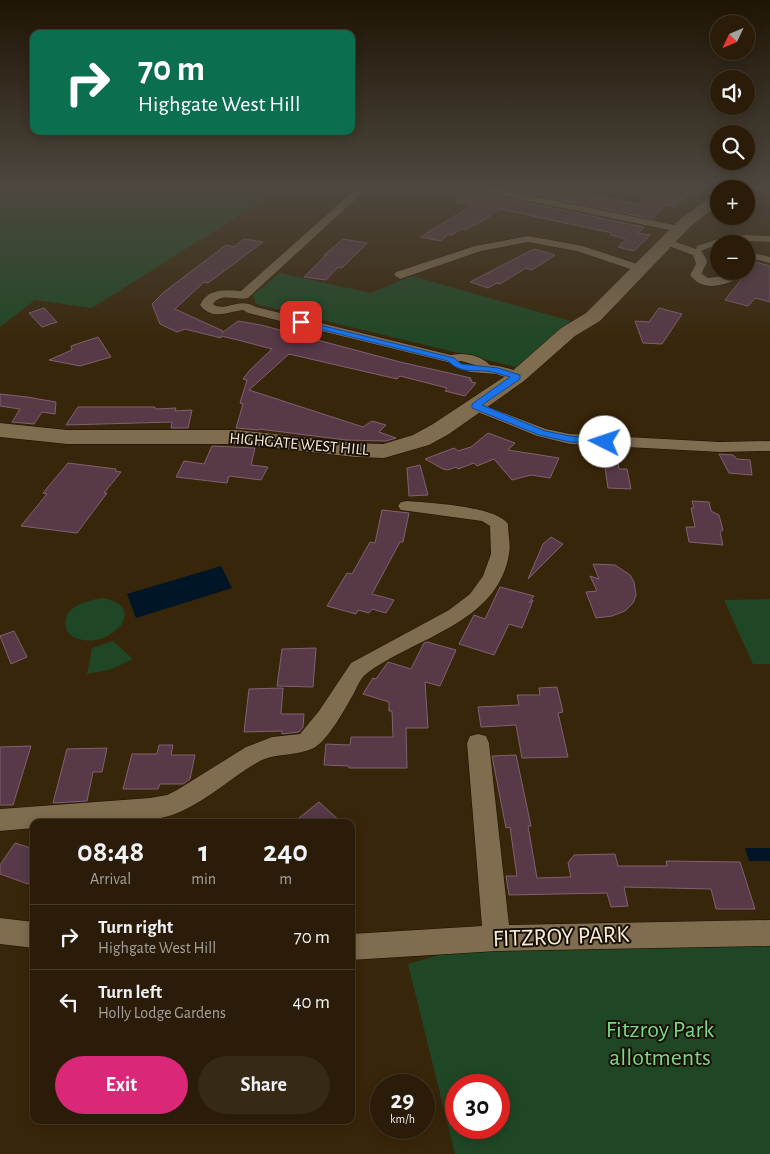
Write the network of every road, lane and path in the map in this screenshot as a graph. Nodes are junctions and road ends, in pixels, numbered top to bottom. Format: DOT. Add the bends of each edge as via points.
graph roads {
  1 [pos="308,240"];
  2 [pos="522,240"];
  3 [pos="533,240"];
  4 [pos="669,240"];
  5 [pos="678,240"];
  6 [pos="685,240"];
  7 [pos="710,248"];
  8 [pos="755,256"];
  9 [pos="770,260"];
  10 [pos="642,269"];
  11 [pos="400,274"];
  12 [pos="723,280"];
  13 [pos="244,301"];
  14 [pos="517,377"];
  15 [pos="476,406"];
  16 [pos="0,430"];
  17 [pos="770,446"];
  18 [pos="407,506"];
  19 [pos="478,743"];
  20 [pos="0,820"];
  21 [pos="0,931"];
  22 [pos="770,933"];
  23 [pos="30,935"];
  24 [pos="497,938"];
  25 [pos="355,947"];
  1 -- 13 [label="street"];
  2 -- 11 [label="street" via="493,244"];
  3 -- 10 [label="street" via="579,248"];
  4 -- 10 [label="street, HIGHGATE WEST HILL"];
  5 -- 12 [label="street" via="702,260 696,275 699,279 714,283"];
  6 -- 7 [label="street"];
  8 -- 9 [label="street"];
  10 -- 14 [label="street, HIGHGATE WEST HILL" via="593,317 562,337"];
  13 -- 14 [label="street" via="252,310 451,360 458,366 485,368"];
  14 -- 15 [label="street, HIGHGATE WEST HILL"];
  15 -- 16 [label="street, HIGHGATE WEST HILL" via="427,437 384,451 237,437 67,437"];
  15 -- 17 [label="street" via="542,433 570,439 720,447"];
  18 -- 20 [label="street" via="486,516 499,524 502,542 499,561 488,586 472,604 356,670 337,704 308,740 276,744 249,754 172,804 150,809"];
  19 -- 24 [label="street"];
  21 -- 23 [label="street"];
  22 -- 24 [label="street, FITZROY PARK"];
  24 -- 25 [label="street, FITZROY PARK"];
}
